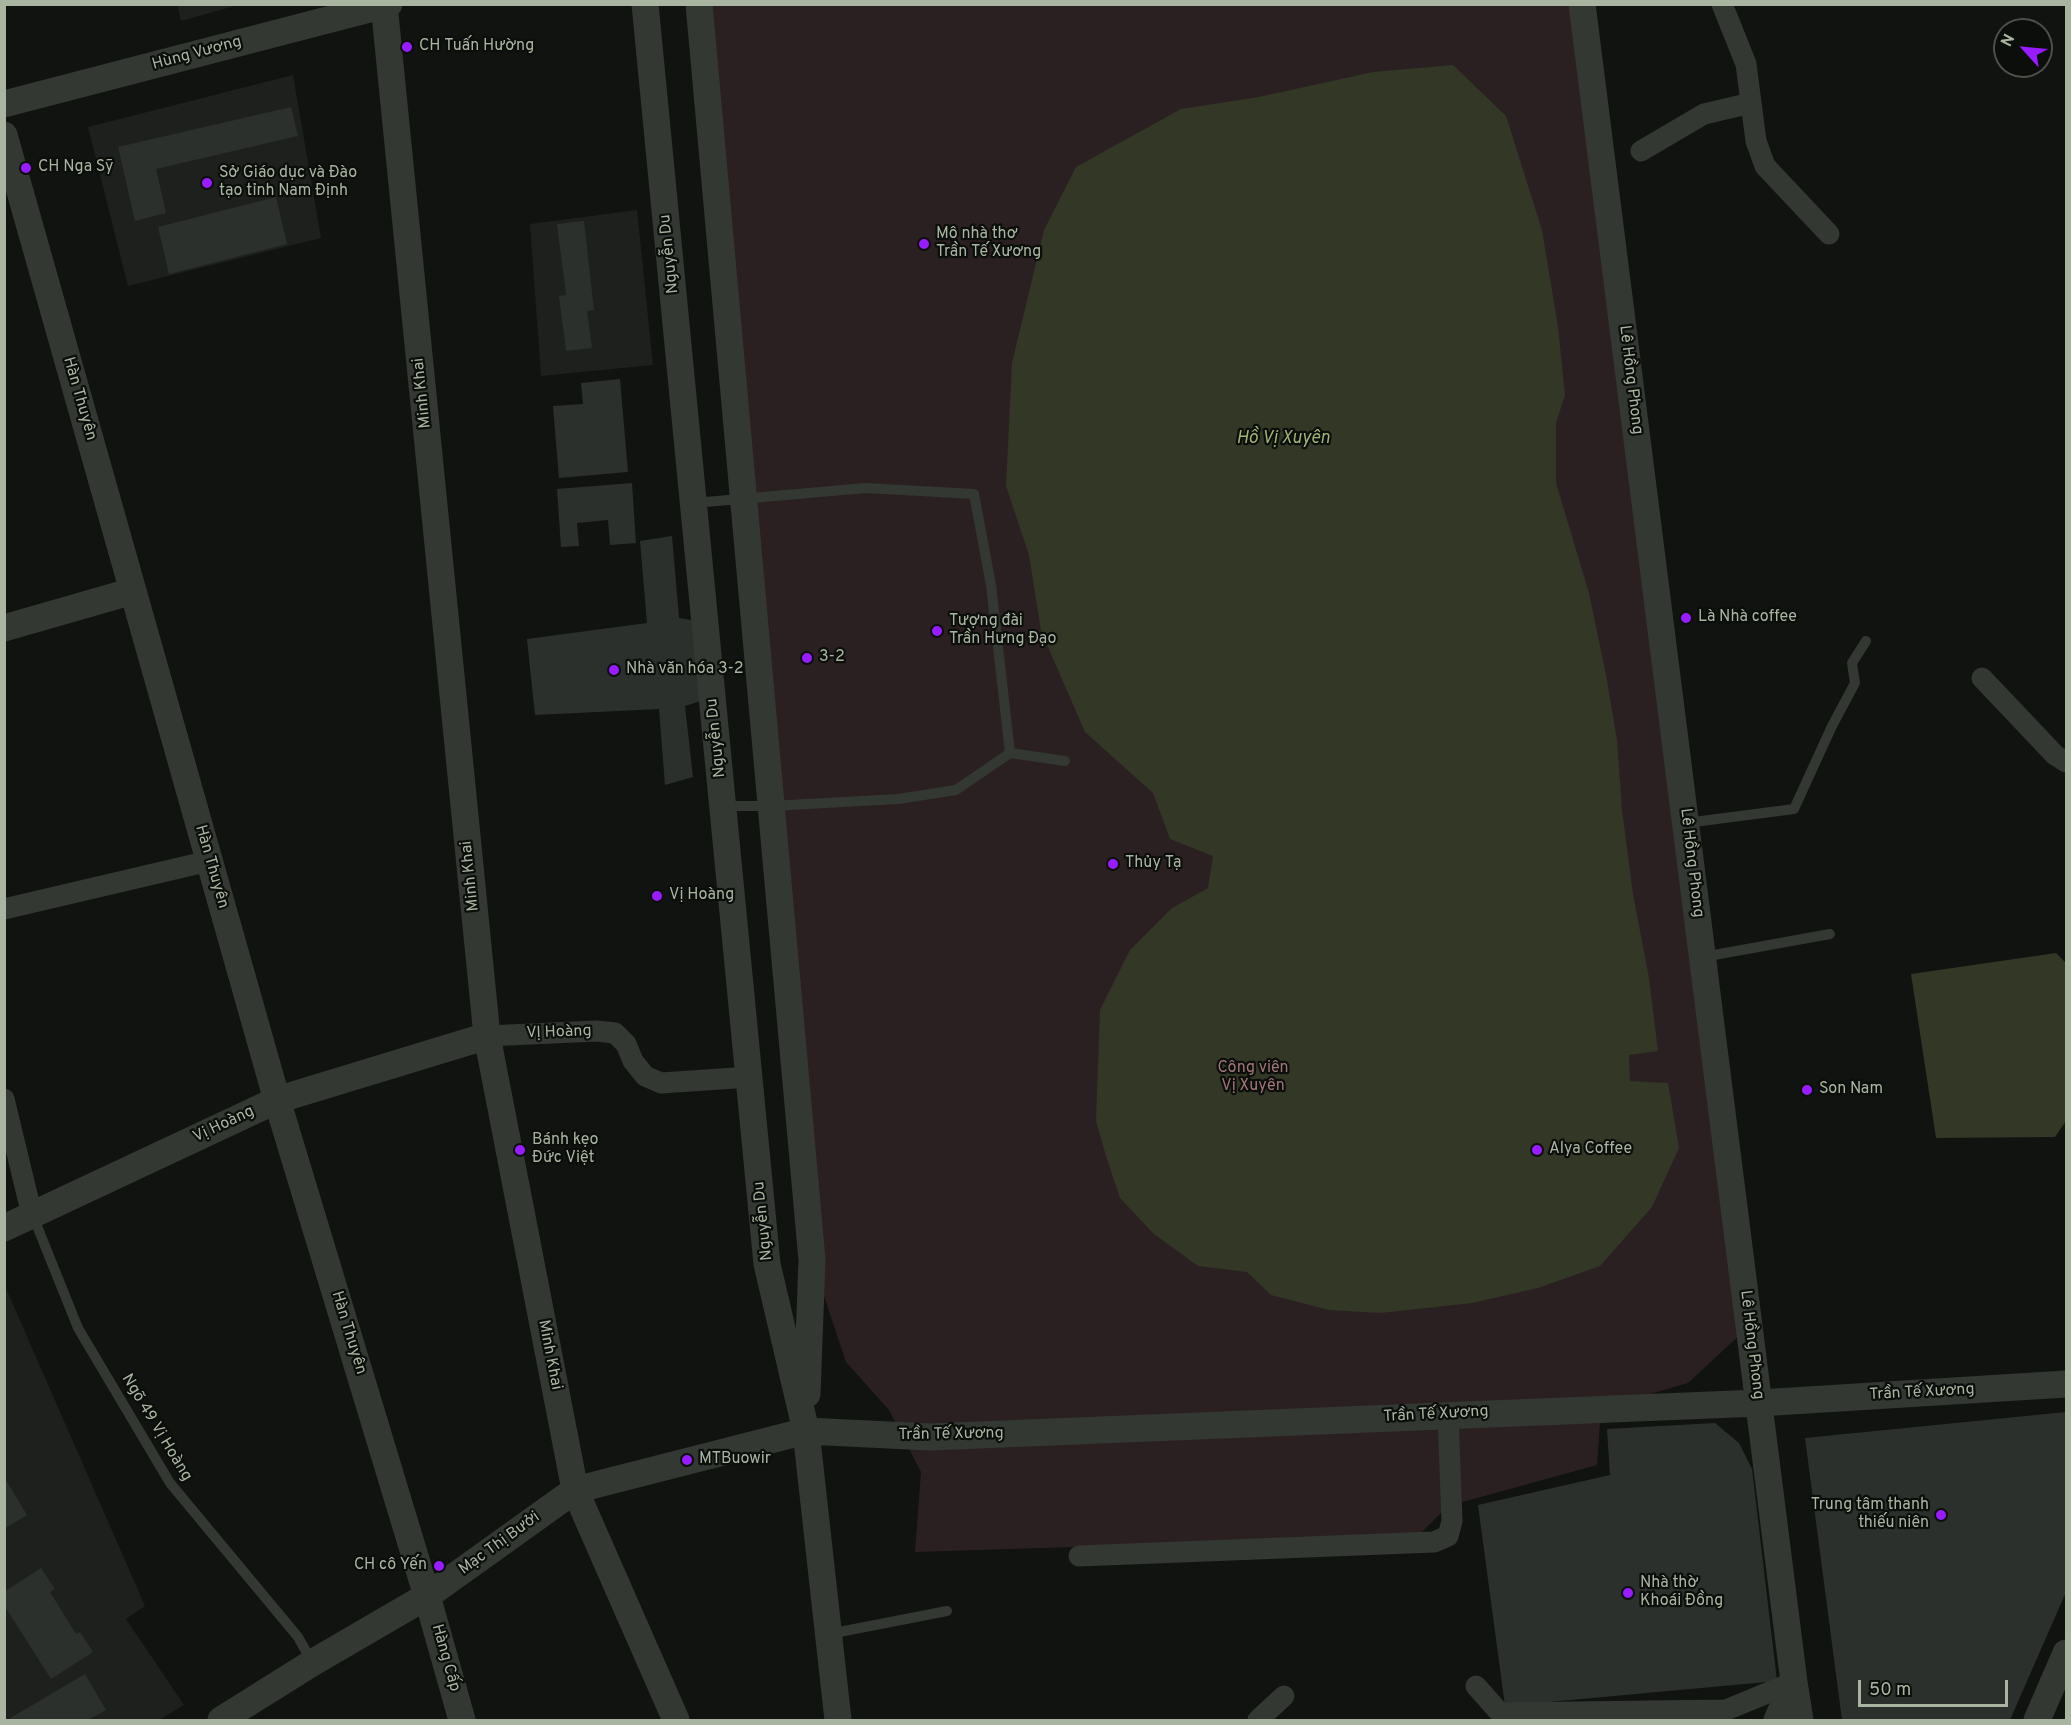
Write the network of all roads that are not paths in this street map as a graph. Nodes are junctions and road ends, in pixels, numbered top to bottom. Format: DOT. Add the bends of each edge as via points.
graph roads {
  1 [pos="645,4"];
  2 [pos="699,4"];
  3 [pos="1582,4"];
  4 [pos="1722,4"];
  5 [pos="385,5"];
  6 [pos="1751,103"];
  7 [pos="4,104"];
  8 [pos="4,135"];
  9 [pos="1641,151"];
  10 [pos="1829,234"];
  11 [pos="743,498"];
  12 [pos="694,503"];
  13 [pos="133,591"];
  14 [pos="4,628"];
  15 [pos="1866,641"];
  16 [pos="1982,678"];
  17 [pos="1010,753"];
  18 [pos="1065,761"];
  19 [pos="2067,762"];
  20 [pos="724,806"];
  21 [pos="771,806"];
  22 [pos="1686,823"];
  23 [pos="209,861"];
  24 [pos="4,909"];
  25 [pos="1830,934"];
  26 [pos="1702,957"];
  27 [pos="487,1036"];
  28 [pos="750,1077"];
  29 [pos="4,1100"];
  30 [pos="277,1100"];
  31 [pos="32,1215"];
  32 [pos="4,1228"];
  33 [pos="2067,1384"];
  34 [pos="1759,1403"];
  35 [pos="1448,1415"];
  36 [pos="806,1431"];
  37 [pos="575,1490"];
  38 [pos="1079,1556"];
  39 [pos="427,1596"];
  40 [pos="947,1611"];
  41 [pos="829,1634"];
  42 [pos="2067,1653"];
  43 [pos="312,1663"];
  44 [pos="1794,1682"];
  45 [pos="1476,1686"];
  46 [pos="1284,1696"];
  47 [pos="1495,1717"];
  48 [pos="221,1720"];
  49 [pos="462,1720"];
  50 [pos="676,1720"];
  51 [pos="838,1720"];
  52 [pos="1258,1720"];
  53 [pos="1777,1720"];
  54 [pos="1800,1720"];
  55 [pos="2037,1720"];
  1 -- 12 [label="street, Nguyễn Du"];
  2 -- 11 [label="street, Nguyễn Du"];
  3 -- 22 [label="street, Lê Hồng Phong"];
  4 -- 6 [label="street" via="1746,64"];
  5 -- 7 [label="street, Hùng Vương"];
  5 -- 27 [label="street, Minh Khai"];
  6 -- 9 [label="street" via="1704,114"];
  6 -- 10 [label="street" via="1756,141 1765,166"];
  8 -- 13 [label="street, Hàn Thuyên"];
  11 -- 12 [label="lane"];
  11 -- 17 [label="lane" via="866,488 974,494 991,585"];
  11 -- 21 [label="street, Nguyễn Du"];
  12 -- 20 [label="street, Nguyễn Du"];
  13 -- 14 [label="street"];
  13 -- 23 [label="street, Hàn Thuyên"];
  15 -- 22 [label="lane" via="1852,663 1855,683 1794,809"];
  16 -- 19 [label="street" via="2055,755"];
  17 -- 18 [label="lane"];
  17 -- 21 [label="lane" via="957,790 898,799"];
  20 -- 21 [label="lane"];
  20 -- 28 [label="street, Nguyễn Du"];
  21 -- 36 [label="street, Nguyễn Du" via="812,1260"];
  22 -- 26 [label="street, Lê Hồng Phong"];
  23 -- 24 [label="street"];
  23 -- 30 [label="street, Hàn Thuyên"];
  25 -- 26 [label="lane"];
  26 -- 34 [label="street, Lê Hồng Phong"];
  27 -- 28 [label="street, VỊ Hoàng" via="615,1033 645,1076 661,1083"];
  27 -- 30 [label="street, Vị Hoàng"];
  27 -- 37 [label="street, Minh Khai"];
  28 -- 36 [label="street, Nguyễn Du" via="767,1264"];
  29 -- 31 [label="street"];
  30 -- 31 [label="street, Vị Hoàng"];
  30 -- 39 [label="street, Hàn Thuyên"];
  31 -- 32 [label="street, Vị Hoàng"];
  31 -- 43 [label="lane, Ngõ 49 Vị Hoàng" via="78,1328 170,1483 298,1637"];
  33 -- 34 [label="street, Trần Tế Xương"];
  34 -- 35 [label="street, Trần Tế Xương"];
  34 -- 44 [label="street, Lê Hồng Phong"];
  35 -- 36 [label="street, Trần Tế Xương" via="930,1437"];
  35 -- 38 [label="street" via="1452,1521 1448,1536 1434,1542"];
  36 -- 37 [label="street, Mạc Thị Bưởi"];
  36 -- 41 [label="street, Nguyễn Du"];
  37 -- 39 [label="street, Mạc Thị Bưởi"];
  37 -- 50 [label="street, Minh Khai"];
  39 -- 43 [label="street, Mạc Thị Bưởi"];
  39 -- 49 [label="street, Hàng Cấp"];
  40 -- 41 [label="lane"];
  41 -- 51 [label="street, Nguyễn Du"];
  42 -- 55 [label="street"];
  43 -- 48 [label="street, Mạc Thị Bưởi"];
  44 -- 47 [label="street" via="1726,1710"];
  44 -- 53 [label="street"];
  44 -- 54 [label="street, Lê Hồng Phong"];
  45 -- 47 [label="street"];
  46 -- 52 [label="street"];
}
